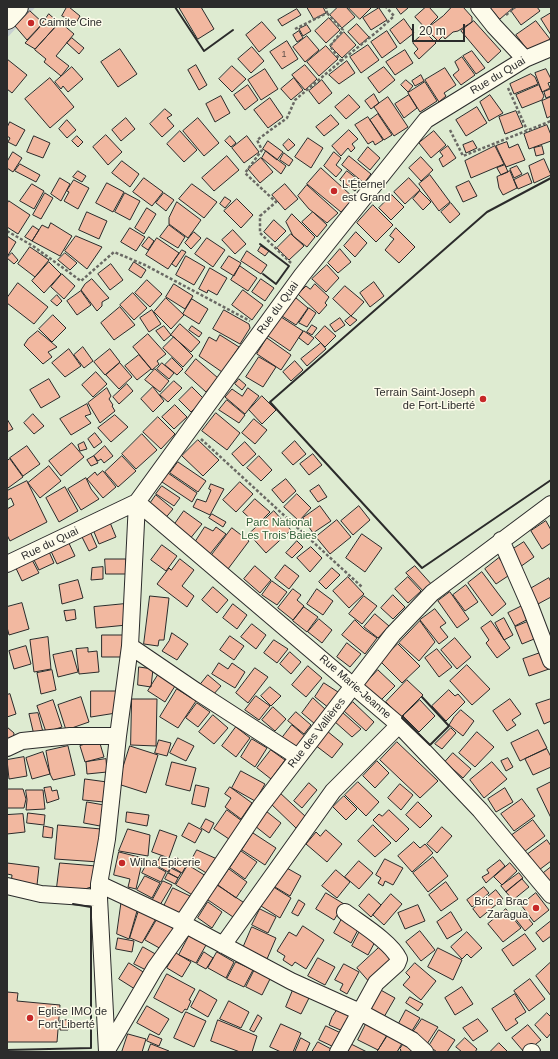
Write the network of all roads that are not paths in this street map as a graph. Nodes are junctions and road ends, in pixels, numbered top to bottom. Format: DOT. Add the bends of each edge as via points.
graph roads {
  1 [pos="17,7"];
  2 [pos="479,7"];
  3 [pos="7,18"];
  4 [pos="551,48"];
  5 [pos="525,58"];
  6 [pos="137,502"];
  7 [pos="551,504"];
  8 [pos="502,540"];
  9 [pos="7,564"];
  10 [pos="130,646"];
  11 [pos="551,662"];
  12 [pos="354,686"];
  13 [pos="399,725"];
  14 [pos="118,736"];
  15 [pos="7,748"];
  16 [pos="298,758"];
  17 [pos="7,886"];
  18 [pos="99,891"];
  19 [pos="551,895"];
  20 [pos="345,912"];
  21 [pos="184,925"];
  22 [pos="223,945"];
  23 [pos="360,1012"];
  24 [pos="108,1051"];
  25 [pos="338,1052"];
  26 [pos="425,1052"];
  1 -- 3 [label="main road"];
  2 -- 5 [label="street"];
  4 -- 5 [label="street, Rue du Quai"];
  5 -- 6 [label="street, Rue du Quai" via="426,120 302,275"];
  6 -- 9 [label="street, Rue du Quai"];
  6 -- 10 [label="street"];
  6 -- 12 [label="street, Rue Marie-Jeanne"];
  7 -- 8 [label="street, Rue des Vallières"];
  8 -- 11 [label="street"];
  8 -- 12 [label="street, Rue des Vallières" via="432,593 393,634"];
  10 -- 14 [label="street"];
  10 -- 16 [label="street"];
  12 -- 13 [label="street, Rue Marie-Jeanne"];
  12 -- 16 [label="street, Rue des Vallières"];
  13 -- 19 [label="street, Rue Marie-Jeanne" via="480,810"];
  13 -- 22 [label="street" via="333,791"];
  14 -- 15 [label="street" via="70,736 22,741"];
  14 -- 18 [label="street"];
  16 -- 21 [label="street, Rue des Vallières" via="260,807"];
  17 -- 18 [label="street" via="41,894"];
  18 -- 21 [label="street"];
  18 -- 24 [label="street"];
  20 -- 23 [label="street" via="389,945 399,960 376,983"];
  21 -- 22 [label="street"];
  21 -- 24 [label="street, Rue des Vallières" via="155,968"];
  22 -- 23 [label="street" via="291,981"];
  23 -- 25 [label="street"];
  23 -- 26 [label="street" via="412,1040"];
}
